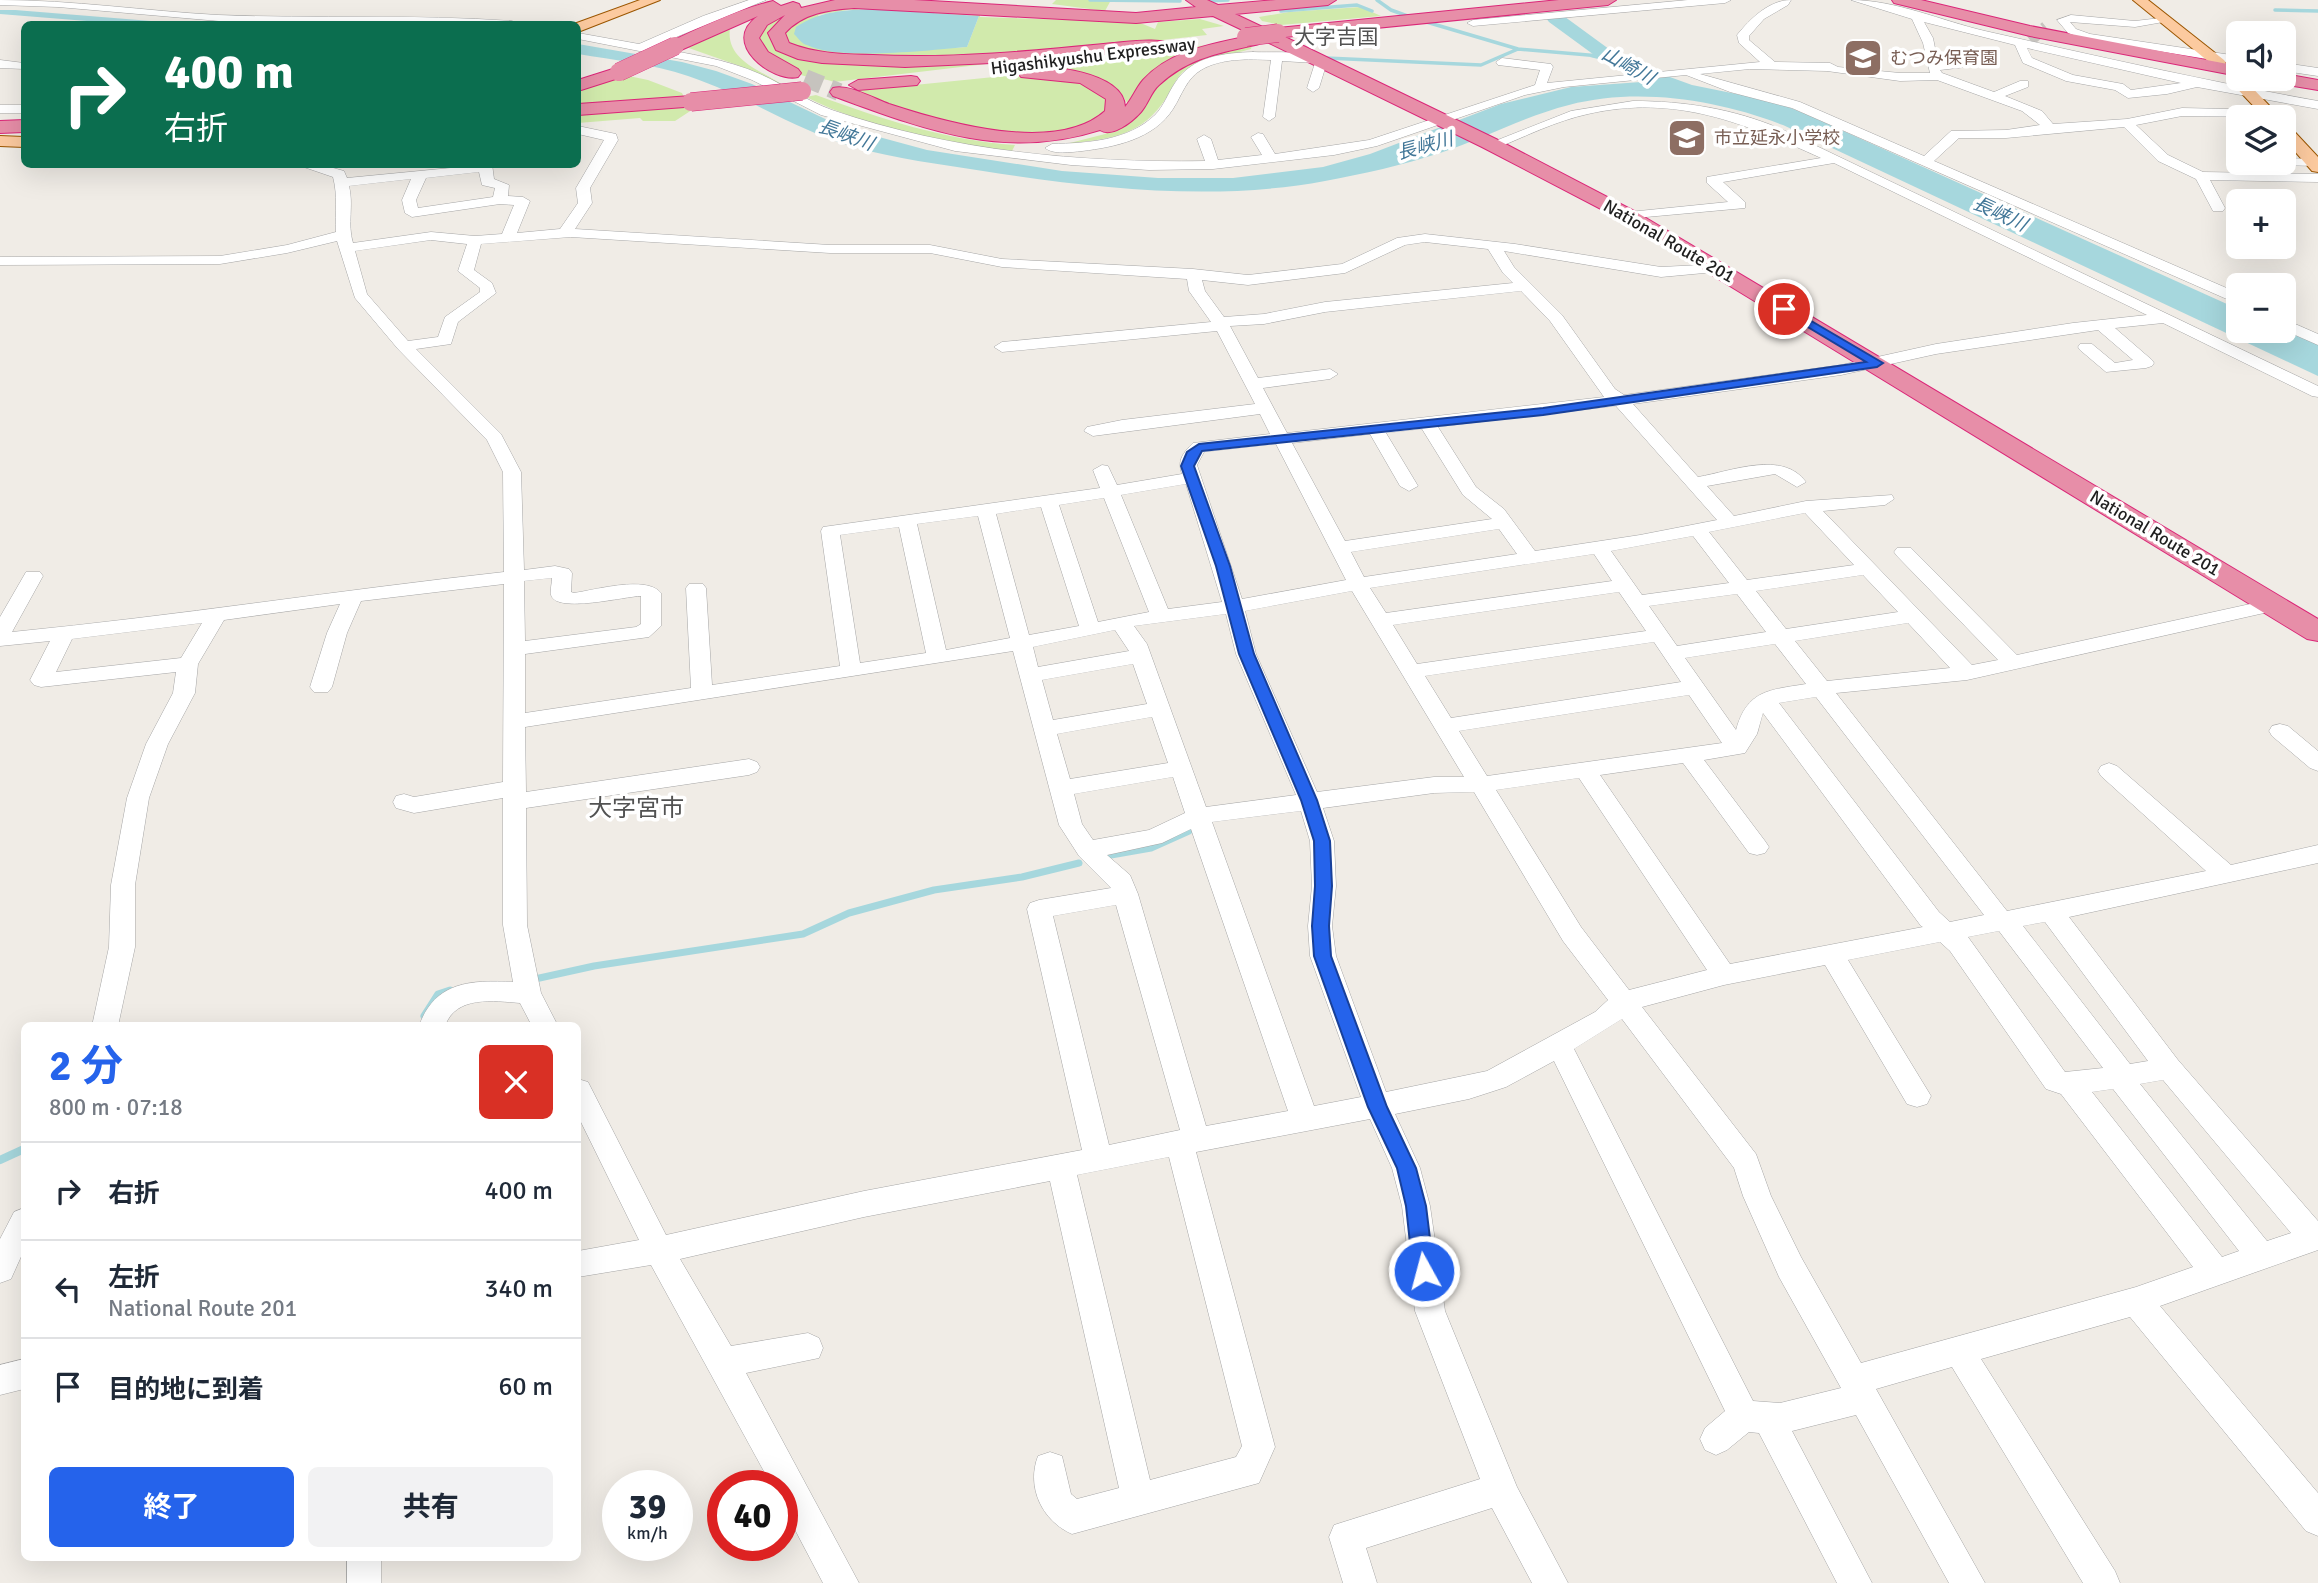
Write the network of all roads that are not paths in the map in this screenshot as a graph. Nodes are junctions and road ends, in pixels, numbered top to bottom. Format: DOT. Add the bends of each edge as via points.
graph roads {
  1 [pos="653,0"];
  2 [pos="760,0"];
  3 [pos="907,0"];
  4 [pos="1280,0"];
  5 [pos="1328,0"];
  6 [pos="1608,0"];
  7 [pos="1725,0"];
  8 [pos="1785,0"];
  9 [pos="1857,0"];
  10 [pos="1900,0"];
  11 [pos="2140,0"];
  12 [pos="797,1"];
  13 [pos="0,2"];
  14 [pos="882,3"];
  15 [pos="1207,6"];
  16 [pos="1918,18"];
  17 [pos="2079,19"];
  18 [pos="2165,19"];
  19 [pos="467,21"];
  20 [pos="2113,22"];
  21 [pos="1473,23"];
  22 [pos="581,27"];
  23 [pos="2046,27"];
  24 [pos="581,37"];
  25 [pos="1249,39"];
  26 [pos="2129,41"];
  27 [pos="2027,42"];
  28 [pos="642,47"];
  29 [pos="1166,47"];
  30 [pos="1277,57"];
  31 [pos="2214,59"];
  32 [pos="1318,60"];
  33 [pos="2226,60"];
  34 [pos="1502,62"];
  35 [pos="1974,62"];
  36 [pos="0,64"];
  37 [pos="1770,64"];
  38 [pos="21,66"];
  39 [pos="2296,69"];
  40 [pos="1686,72"];
  41 [pos="1936,72"];
  42 [pos="2318,72"];
  43 [pos="2226,73"];
  44 [pos="2296,81"];
  45 [pos="800,83"];
  46 [pos="2024,83"];
  47 [pos="2197,83"];
  48 [pos="581,85"];
  49 [pos="858,85"];
  50 [pos="2318,85"];
  51 [pos="1542,87"];
  52 [pos="1313,88"];
  53 [pos="2249,92"];
  54 [pos="1992,97"];
  55 [pos="2261,105"];
  56 [pos="2318,105"];
  57 [pos="0,109"];
  58 [pos="21,109"];
  59 [pos="581,110"];
  60 [pos="2223,113"];
  61 [pos="2226,113"];
  62 [pos="1269,117"];
  63 [pos="2226,117"];
  64 [pos="1441,120"];
  65 [pos="2127,123"];
  66 [pos="2050,128"];
  67 [pos="21,129"];
  68 [pos="581,131"];
  69 [pos="1258,137"];
  70 [pos="1,138"];
  71 [pos="1204,139"];
  72 [pos="21,141"];
  73 [pos="1490,144"];
  74 [pos="2296,144"];
  75 [pos="1020,155"];
  76 [pos="1836,159"];
  77 [pos="1272,160"];
  78 [pos="1926,161"];
  79 [pos="1213,165"];
  80 [pos="2296,165"];
  81 [pos="316,168"];
  82 [pos="360,168"];
  83 [pos="471,168"];
  84 [pos="485,168"];
  85 [pos="2317,169"];
  86 [pos="420,175"];
  87 [pos="2201,176"];
  88 [pos="362,181"];
  89 [pos="342,183"];
  90 [pos="500,200"];
  91 [pos="2218,208"];
  92 [pos="428,212"];
  93 [pos="1629,216"];
  94 [pos="565,233"];
  95 [pos="508,236"];
  96 [pos="425,237"];
  97 [pos="475,240"];
  98 [pos="346,241"];
  99 [pos="1493,245"];
  100 [pos="0,261"];
  101 [pos="1715,267"];
  102 [pos="1193,274"];
  103 [pos="1525,286"];
  104 [pos="2226,294"];
  105 [pos="2166,318"];
  106 [pos="1221,324"];
  107 [pos="2100,324"];
  108 [pos="2296,330"];
  109 [pos="2318,340"];
  110 [pos="404,346"];
  111 [pos="1002,347"];
  112 [pos="2086,347"];
  113 [pos="1877,363"];
  114 [pos="1330,374"];
  115 [pos="1252,384"];
  116 [pos="2318,392"];
  117 [pos="1620,400"];
  118 [pos="1265,408"];
  119 [pos="1428,425"];
  120 [pos="1376,430"];
  121 [pos="1093,431"];
  122 [pos="1283,440"];
  123 [pos="1102,470"];
  124 [pos="1192,478"];
  125 [pos="1797,482"];
  126 [pos="1694,483"];
  127 [pos="1409,486"];
  128 [pos="1111,492"];
  129 [pos="1885,499"];
  130 [pos="1048,500"];
  131 [pos="985,509"];
  132 [pos="1813,511"];
  133 [pos="907,520"];
  134 [pos="1728,521"];
  135 [pos="1504,523"];
  136 [pos="1700,533"];
  137 [pos="1339,548"];
  138 [pos="1904,552"];
  139 [pos="1527,554"];
  140 [pos="1603,554"];
  141 [pos="1867,569"];
  142 [pos="33,576"];
  143 [pos="514,577"];
  144 [pos="1364,583"];
  145 [pos="1743,587"];
  146 [pos="696,588"];
  147 [pos="1630,594"];
  148 [pos="353,596"];
  149 [pos="2273,605"];
  150 [pos="1233,607"];
  151 [pos="217,614"];
  152 [pos="1160,615"];
  153 [pos="1913,616"];
  154 [pos="1382,620"];
  155 [pos="1120,622"];
  156 [pos="1091,630"];
  157 [pos="2318,632"];
  158 [pos="64,634"];
  159 [pos="1781,636"];
  160 [pos="0,638"];
  161 [pos="1023,643"];
  162 [pos="1666,644"];
  163 [pos="514,649"];
  164 [pos="1141,656"];
  165 [pos="937,658"];
  166 [pos="2013,663"];
  167 [pos="188,664"];
  168 [pos="852,669"];
  169 [pos="1413,671"];
  170 [pos="1966,673"];
  171 [pos="1031,675"];
  172 [pos="321,687"];
  173 [pos="1695,687"];
  174 [pos="1819,688"];
  175 [pos="702,693"];
  176 [pos="1765,700"];
  177 [pos="1160,709"];
  178 [pos="513,722"];
  179 [pos="1447,726"];
  180 [pos="1045,729"];
  181 [pos="2280,730"];
  182 [pos="1737,748"];
  183 [pos="1687,753"];
  184 [pos="2318,763"];
  185 [pos="749,767"];
  186 [pos="1181,768"];
  187 [pos="1584,769"];
  188 [pos="2109,771"];
  189 [pos="1482,784"];
  190 [pos="1061,788"];
  191 [pos="514,795"];
  192 [pos="1309,800"];
  193 [pos="404,802"];
  194 [pos="2173,812"];
  195 [pos="1198,816"];
  196 [pos="1758,847"];
  197 [pos="1087,850"];
  198 [pos="2318,854"];
  199 [pos="2233,874"];
  200 [pos="1126,894"];
  201 [pos="2051,911"];
  202 [pos="2002,920"];
  203 [pos="1942,932"];
  204 [pos="1831,954"];
  205 [pos="1724,975"];
  206 [pos="528,993"];
  207 [pos="1625,1002"];
  208 [pos="106,1022"];
  209 [pos="432,1022"];
  210 [pos="543,1022"];
  211 [pos="1559,1045"];
  212 [pos="2169,1068"];
  213 [pos="2121,1076"];
  214 [pos="2070,1085"];
  215 [pos="581,1096"];
  216 [pos="1917,1096"];
  217 [pos="1378,1107"];
  218 [pos="1305,1119"];
  219 [pos="1188,1140"];
  220 [pos="1098,1159"];
  221 [pos="1060,1166"];
  222 [pos="21,1227"];
  223 [pos="659,1251"];
  224 [pos="2262,1256"];
  225 [pos="581,1264"];
  226 [pos="0,1269"];
  227 [pos="2216,1273"];
  228 [pos="2136,1301"];
  229 [pos="808,1348"];
  230 [pos="1959,1351"];
  231 [pos="723,1362"];
  232 [pos="21,1375"];
  233 [pos="0,1380"];
  234 [pos="1858,1389"];
  235 [pos="1757,1418"];
  236 [pos="1716,1439"];
  237 [pos="1051,1468"];
  238 [pos="1501,1489"];
  239 [pos="1138,1500"];
  240 [pos="2318,1519"];
  241 [pos="364,1561"];
  242 [pos="364,1583"];
  243 [pos="842,1583"];
  244 [pos="1360,1583"];
  245 [pos="1551,1583"];
  246 [pos="1855,1583"];
  247 [pos="1968,1583"];
  248 [pos="2102,1583"];
  1 -- 22 [label="main road"];
  2 -- 28 [label="street"];
  3 -- 15 [label="highway" via="1117,13"];
  4 -- 15 [label="highway"];
  5 -- 15 [label="highway"];
  6 -- 25 [label="highway, bridge"];
  7 -- 21 [label="street"];
  8 -- 37 [label="street" via="1742,34"];
  9 -- 16 [label="street"];
  10 -- 43 [label="highway"];
  11 -- 18 [label="main road"];
  12 -- 45 [label="highway" via="753,16 740,27 737,39 751,59"];
  12 -- 48 [label="highway, bridge" via="743,15"];
  13 -- 19 [label="street" via="219,18"];
  14 -- 15 [label="highway" via="1116,18"];
  14 -- 29 [label="highway" via="846,4 803,13 780,27 776,40 804,55 868,61 953,61"];
  14 -- 45 [label="highway" via="803,5 769,15 753,26 750,40 761,55"];
  15 -- 32 [label="highway, National Route 201"];
  16 -- 27 [label="street"];
  16 -- 41 [label="street" via="1918,27 1926,36 1949,50"];
  17 -- 20 [label="street"];
  17 -- 23 [label="street" via="2063,7"];
  17 -- 31 [label="street" via="2063,20 2073,32 2088,37"];
  18 -- 20 [label="street" via="2143,24"];
  18 -- 31 [label="main road"];
  20 -- 26 [label="street"];
  24 -- 28 [label="street"];
  25 -- 29 [label="highway, Higashikyushu Expressway"];
  25 -- 49 [label="highway" via="1175,62 1149,84 1122,120 1094,134 1056,141 1011,142 952,134 888,117 832,93 948,127 1018,137 1087,129 1111,116 1117,103 1111,92 1057,75 995,74"];
  27 -- 47 [label="street"];
  27 -- 47 [label="street" via="2020,46 2026,60 2070,78 2119,87 2128,94"];
  28 -- 75 [label="street" via="719,63 826,112 882,129 956,147"];
  29 -- 49 [label="highway, Higashikyushu Expressway"];
  30 -- 32 [label="street"];
  30 -- 62 [label="street"];
  30 -- 75 [label="street" via="1232,56 1196,69 1183,78 1160,117 1133,134 1094,145 1030,149"];
  31 -- 33 [label="street"];
  32 -- 52 [label="street"];
  32 -- 64 [label="highway, National Route 201"];
  34 -- 51 [label="street" via="1547,67"];
  35 -- 41 [label="street"];
  36 -- 38 [label="street"];
  37 -- 40 [label="street"];
  37 -- 41 [label="street" via="1830,66 1835,71 1900,77"];
  39 -- 42 [label="street"];
  40 -- 51 [label="street"];
  40 -- 78 [label="street" via="1796,105"];
  41 -- 54 [label="street"];
  44 -- 50 [label="highway"];
  45 -- 49 [label="highway, Higashikyushu Expressway"];
  45 -- 59 [label="highway, Higashikyushu Expressway, bridge" via="691,102"];
  46 -- 54 [label="street"];
  47 -- 53 [label="street"];
  51 -- 64 [label="street"];
  53 -- 55 [label="main road"];
  53 -- 56 [label="street"];
  54 -- 66 [label="street" via="2037,114"];
  57 -- 58 [label="street"];
  60 -- 61 [label="street"];
  60 -- 63 [label="street"];
  60 -- 65 [label="street" via="2182,112"];
  64 -- 73 [label="highway, National Route 201"];
  64 -- 77 [label="street" via="1372,143"];
  65 -- 66 [label="street"];
  65 -- 87 [label="street" via="2163,158"];
  66 -- 78 [label="street" via="1956,134"];
  67 -- 70 [label="highway"];
  68 -- 94 [label="street" via="611,140 583,188 585,203"];
  69 -- 77 [label="street"];
  70 -- 72 [label="main road"];
  71 -- 79 [label="street"];
  73 -- 76 [label="street" via="1589,110 1664,106 1744,119"];
  73 -- 93 [label="highway, National Route 201"];
  74 -- 85 [label="main road"];
  75 -- 79 [label="street" via="1149,166"];
  76 -- 93 [label="street" via="1712,180 1740,205"];
  76 -- 105 [label="street"];
  77 -- 79 [label="street"];
  78 -- 104 [label="street"];
  80 -- 85 [label="street"];
  81 -- 89 [label="street" via="339,174"];
  82 -- 88 [label="street"];
  83 -- 86 [label="street"];
  84 -- 90 [label="street" via="487,182 502,185"];
  85 -- 87 [label="street"];
  86 -- 88 [label="street"];
  86 -- 92 [label="street" via="409,200 411,212"];
  87 -- 91 [label="street"];
  88 -- 89 [label="street"];
  89 -- 98 [label="street"];
  90 -- 92 [label="street"];
  90 -- 95 [label="street" via="524,203"];
  92 -- 96 [label="street"];
  93 -- 101 [label="highway, National Route 201"];
  94 -- 95 [label="street"];
  94 -- 102 [label="street" via="830,249 930,249 1002,263"];
  95 -- 97 [label="street"];
  96 -- 97 [label="street"];
  96 -- 98 [label="street"];
  97 -- 110 [label="street" via="466,271 487,286 488,293 451,320 445,341"];
  98 -- 100 [label="street" via="220,260"];
  98 -- 110 [label="street" via="360,295"];
  99 -- 101 [label="street" via="1661,272"];
  99 -- 102 [label="street" via="1415,239 1345,268 1270,279"];
  99 -- 103 [label="street" via="1508,270"];
  101 -- 113 [label="highway, National Route 201"];
  102 -- 106 [label="street" via="1197,291"];
  103 -- 106 [label="street" via="1325,307"];
  103 -- 117 [label="street" via="1556,318 1609,393"];
  105 -- 107 [label="street"];
  105 -- 116 [label="street"];
  106 -- 111 [label="street"];
  106 -- 115 [label="street"];
  107 -- 112 [label="street" via="2146,363 2112,368"];
  107 -- 113 [label="street" via="1936,349"];
  108 -- 109 [label="street"];
  110 -- 143 [label="street" via="495,438 506,457 514,490"];
  113 -- 117 [label="street"];
  113 -- 149 [label="highway, National Route 201"];
  114 -- 115 [label="street"];
  115 -- 118 [label="street"];
  117 -- 119 [label="street"];
  117 -- 126 [label="street"];
  118 -- 121 [label="street"];
  118 -- 122 [label="street"];
  119 -- 120 [label="street"];
  119 -- 135 [label="street" via="1469,491"];
  120 -- 122 [label="street"];
  120 -- 127 [label="street"];
  122 -- 124 [label="street" via="1199,447 1188,466"];
  122 -- 137 [label="street"];
  123 -- 128 [label="street"];
  124 -- 128 [label="street"];
  124 -- 150 [label="street"];
  125 -- 126 [label="street" via="1787,472 1775,469"];
  126 -- 134 [label="street"];
  128 -- 130 [label="street"];
  128 -- 152 [label="street"];
  129 -- 134 [label="street" via="1806,506"];
  130 -- 131 [label="street"];
  130 -- 156 [label="street"];
  131 -- 133 [label="street"];
  131 -- 161 [label="street"];
  132 -- 141 [label="street"];
  133 -- 165 [label="street"];
  133 -- 168 [label="street" via="830,531"];
  134 -- 144 [label="street" via="1602,548"];
  135 -- 137 [label="street"];
  135 -- 139 [label="street"];
  136 -- 145 [label="street"];
  137 -- 144 [label="street"];
  138 -- 166 [label="street"];
  140 -- 147 [label="street"];
  141 -- 145 [label="street"];
  141 -- 153 [label="street"];
  142 -- 160 [label="street"];
  143 -- 148 [label="street"];
  143 -- 163 [label="street"];
  143 -- 163 [label="street" via="562,573 561,595 572,599 643,589 651,593 651,626 642,633"];
  144 -- 150 [label="street"];
  144 -- 154 [label="street"];
  145 -- 147 [label="street"];
  145 -- 159 [label="street"];
  146 -- 175 [label="street"];
  147 -- 154 [label="street"];
  147 -- 162 [label="street"];
  148 -- 151 [label="street"];
  148 -- 172 [label="street"];
  149 -- 157 [label="highway, National Route 201"];
  149 -- 166 [label="street"];
  150 -- 152 [label="street"];
  150 -- 192 [label="street" via="1246,654"];
  151 -- 158 [label="street"];
  151 -- 167 [label="street"];
  152 -- 155 [label="street"];
  153 -- 159 [label="street"];
  153 -- 170 [label="street"];
  154 -- 169 [label="street"];
  155 -- 156 [label="street"];
  155 -- 164 [label="street"];
  156 -- 161 [label="street"];
  158 -- 160 [label="street"];
  158 -- 167 [label="street" via="41,680"];
  159 -- 162 [label="street"];
  159 -- 174 [label="street"];
  161 -- 165 [label="street"];
  161 -- 171 [label="street"];
  162 -- 169 [label="street"];
  162 -- 173 [label="street"];
  163 -- 178 [label="street"];
  164 -- 171 [label="street"];
  164 -- 177 [label="street"];
  165 -- 168 [label="street"];
  166 -- 170 [label="street"];
  167 -- 208 [label="street" via="184,692 157,744 138,797 123,885 122,947"];
  168 -- 175 [label="street"];
  169 -- 179 [label="street"];
  170 -- 174 [label="street"];
  171 -- 180 [label="street"];
  173 -- 179 [label="street"];
  173 -- 182 [label="street"];
  174 -- 176 [label="street"];
  174 -- 202 [label="street"];
  175 -- 178 [label="street"];
  176 -- 182 [label="street" via="1752,711"];
  176 -- 203 [label="street"];
  177 -- 180 [label="street"];
  177 -- 186 [label="street"];
  178 -- 191 [label="street"];
  179 -- 189 [label="street"];
  180 -- 190 [label="street"];
  181 -- 184 [label="street"];
  182 -- 183 [label="street"];
  183 -- 187 [label="street"];
  183 -- 196 [label="street"];
  185 -- 191 [label="street"];
  186 -- 190 [label="street"];
  186 -- 195 [label="street"];
  187 -- 189 [label="street"];
  187 -- 205 [label="street"];
  188 -- 199 [label="street"];
  189 -- 192 [label="street"];
  189 -- 207 [label="street" via="1572,934"];
  190 -- 197 [label="street" via="1071,825"];
  191 -- 193 [label="street"];
  191 -- 206 [label="street" via="515,925"];
  192 -- 195 [label="street"];
  192 -- 217 [label="street" via="1322,841 1323,956"];
  194 -- 199 [label="street"];
  195 -- 197 [label="street" via="1154,837"];
  195 -- 218 [label="street"];
  197 -- 200 [label="street" via="1121,881"];
  198 -- 199 [label="street"];
  199 -- 201 [label="street"];
  200 -- 219 [label="street"];
  200 -- 220 [label="street" via="1039,909"];
  201 -- 202 [label="street"];
  201 -- 212 [label="street"];
  202 -- 203 [label="street"];
  202 -- 213 [label="street"];
  203 -- 204 [label="street"];
  203 -- 214 [label="street" via="1959,944 2056,1081"];
  204 -- 205 [label="street"];
  204 -- 216 [label="street"];
  205 -- 207 [label="street"];
  206 -- 209 [label="street" via="461,995 440,1007"];
  206 -- 210 [label="street"];
  207 -- 211 [label="street"];
  207 -- 234 [label="street" via="1745,1163 1790,1267"];
  211 -- 217 [label="street" via="1496,1079"];
  211 -- 235 [label="street" via="1685,1293"];
  212 -- 213 [label="street"];
  212 -- 224 [label="street" via="2314,1238"];
  213 -- 214 [label="street"];
  213 -- 224 [label="street"];
  214 -- 227 [label="street"];
  215 -- 223 [label="street"];
  217 -- 218 [label="street"];
  217 -- 238 [label="street" via="1406,1168 1416,1206 1430,1311"];
  218 -- 219 [label="street"];
  219 -- 220 [label="street"];
  219 -- 239 [label="street" via="1259,1447 1247,1471"];
  220 -- 221 [label="street"];
  221 -- 223 [label="street"];
  221 -- 239 [label="street"];
  222 -- 226 [label="street"];
  223 -- 225 [label="street"];
  223 -- 231 [label="street"];
  224 -- 227 [label="street"];
  227 -- 228 [label="street"];
  228 -- 230 [label="street"];
  228 -- 240 [label="street"];
  229 -- 231 [label="street"];
  230 -- 234 [label="street"];
  230 -- 248 [label="street"];
  231 -- 243 [label="street"];
  232 -- 233 [label="street"];
  234 -- 235 [label="street" via="1809,1413"];
  234 -- 247 [label="street"];
  235 -- 236 [label="street"];
  235 -- 246 [label="street"];
  237 -- 239 [label="street" via="1056,1503 1072,1517"];
  238 -- 244 [label="street" via="1346,1537"];
  238 -- 245 [label="street"];
  241 -- 242 [label="street"];
}
